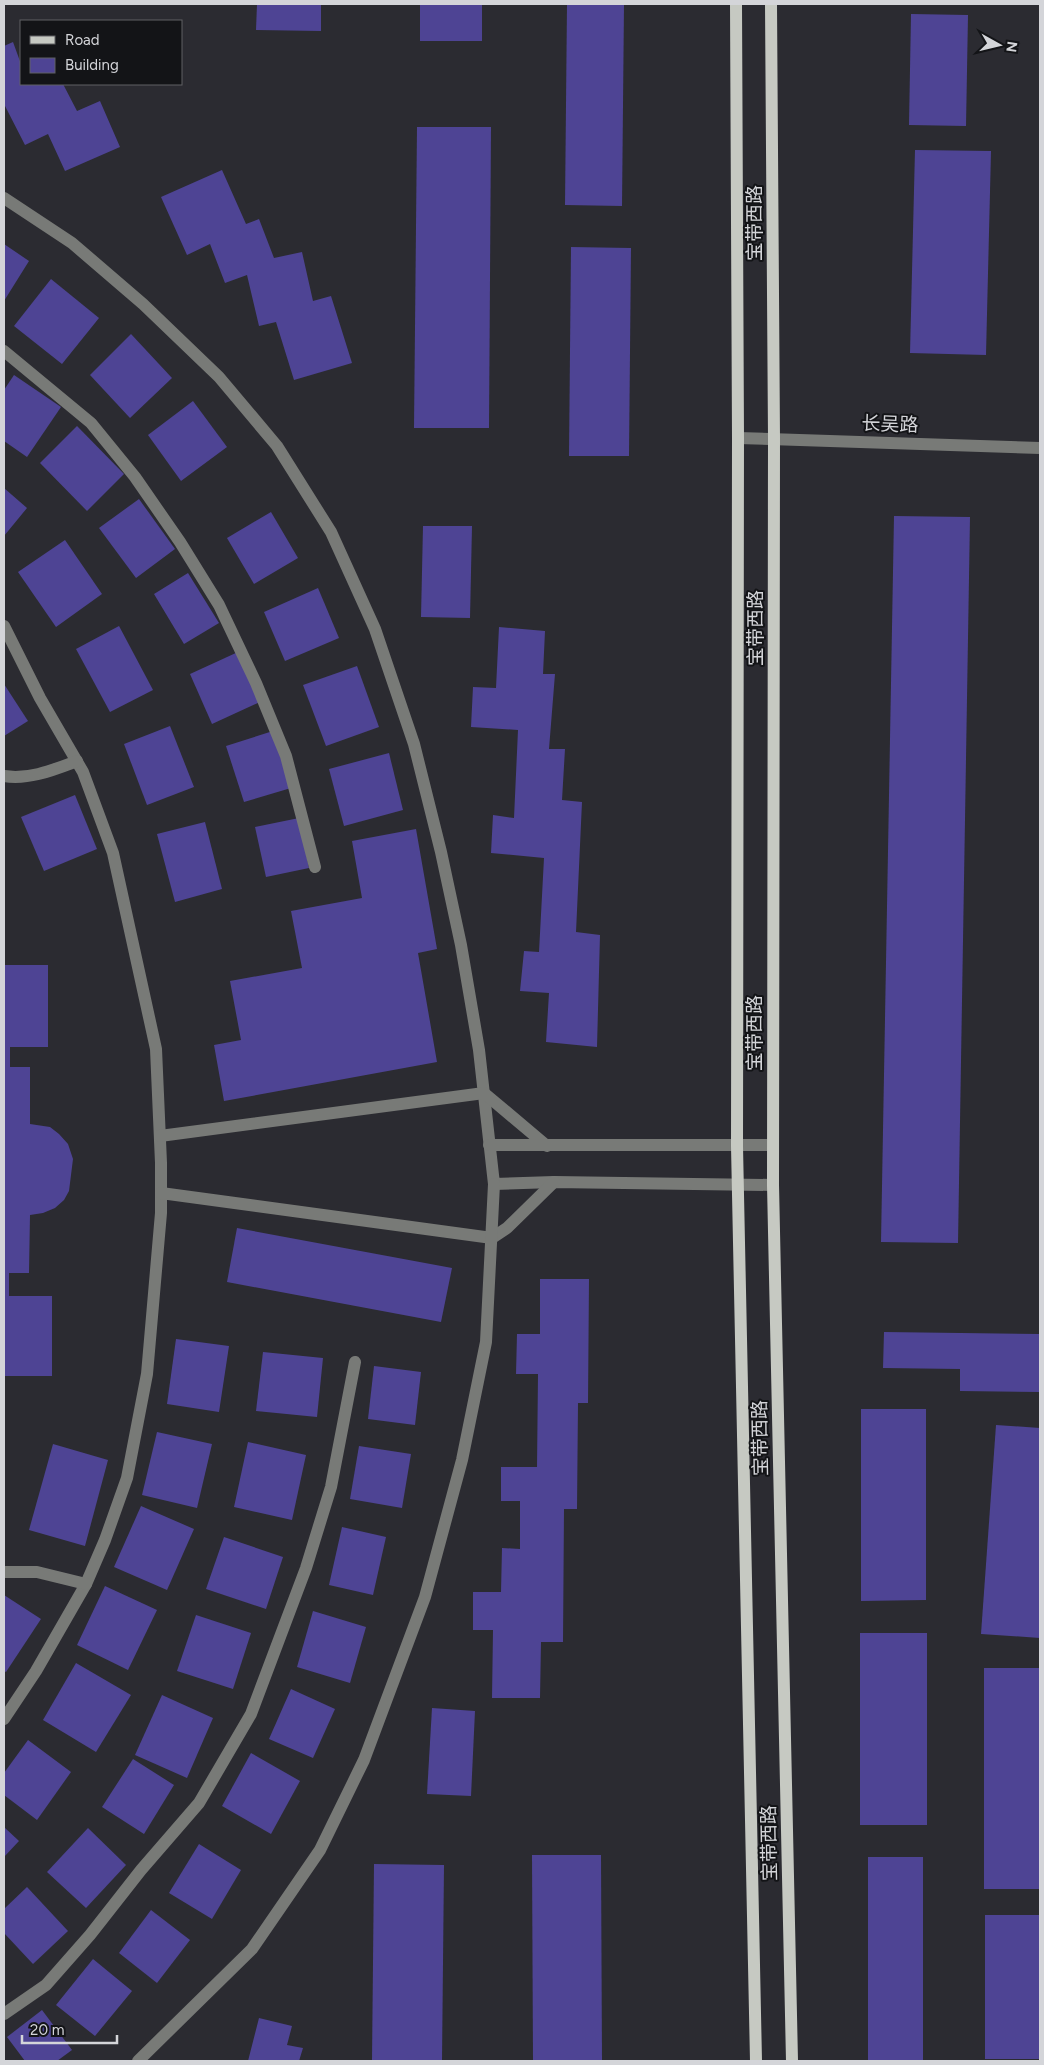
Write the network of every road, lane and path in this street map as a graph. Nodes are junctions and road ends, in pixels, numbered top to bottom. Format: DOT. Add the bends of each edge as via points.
graph roads {
  1 [pos="736,4"];
  2 [pos="771,4"];
  3 [pos="4,198"];
  4 [pos="4,351"];
  5 [pos="738,438"];
  6 [pos="774,438"];
  7 [pos="1040,448"];
  8 [pos="4,626"];
  9 [pos="77,761"];
  10 [pos="4,776"];
  11 [pos="315,867"];
  12 [pos="484,1093"];
  13 [pos="160,1136"];
  14 [pos="489,1145"];
  15 [pos="773,1145"];
  16 [pos="548,1146"];
  17 [pos="737,1146"];
  18 [pos="554,1182"];
  19 [pos="494,1184"];
  20 [pos="738,1185"];
  21 [pos="773,1185"];
  22 [pos="161,1193"];
  23 [pos="492,1238"];
  24 [pos="355,1362"];
  25 [pos="4,1572"];
  26 [pos="86,1584"];
  27 [pos="4,1719"];
  28 [pos="4,2014"];
  29 [pos="138,2061"];
  30 [pos="756,2061"];
  31 [pos="792,2061"];
  1 -- 5 [label="main road, 宝带西路"];
  2 -- 6 [label="main road, 宝带西路"];
  3 -- 12 [label="street" via="72,243 143,304 219,377 277,446 331,532 375,629 414,744 461,945"];
  4 -- 11 [label="street" via="91,422 136,477 214,597 256,683 286,756"];
  5 -- 6 [label="street, 长吴路"];
  5 -- 17 [label="main road, 宝带西路"];
  6 -- 7 [label="street, 长吴路"];
  6 -- 15 [label="main road, 宝带西路"];
  8 -- 9 [label="street" via="40,698"];
  9 -- 10 [label="street" via="42,774"];
  9 -- 13 [label="street" via="113,853 135,948 156,1049"];
  12 -- 13 [label="street"];
  12 -- 14 [label="street"];
  12 -- 16 [label="street"];
  13 -- 22 [label="street"];
  14 -- 16 [label="street"];
  14 -- 19 [label="street"];
  15 -- 17 [label="street"];
  15 -- 21 [label="main road, 宝带西路"];
  16 -- 17 [label="street"];
  17 -- 20 [label="main road, 宝带西路"];
  18 -- 19 [label="street"];
  18 -- 20 [label="street"];
  18 -- 23 [label="street" via="507,1228"];
  19 -- 23 [label="street"];
  20 -- 21 [label="street"];
  20 -- 30 [label="main road, 宝带西路"];
  21 -- 31 [label="main road, 宝带西路"];
  22 -- 23 [label="street"];
  22 -- 26 [label="street" via="147,1374 127,1478"];
  23 -- 29 [label="street" via="486,1342 462,1460 425,1597 364,1760 320,1850 252,1949"];
  24 -- 28 [label="street" via="331,1487 306,1568 251,1714 199,1803 46,1984"];
  25 -- 26 [label="street" via="37,1572"];
  26 -- 27 [label="street"];
}
